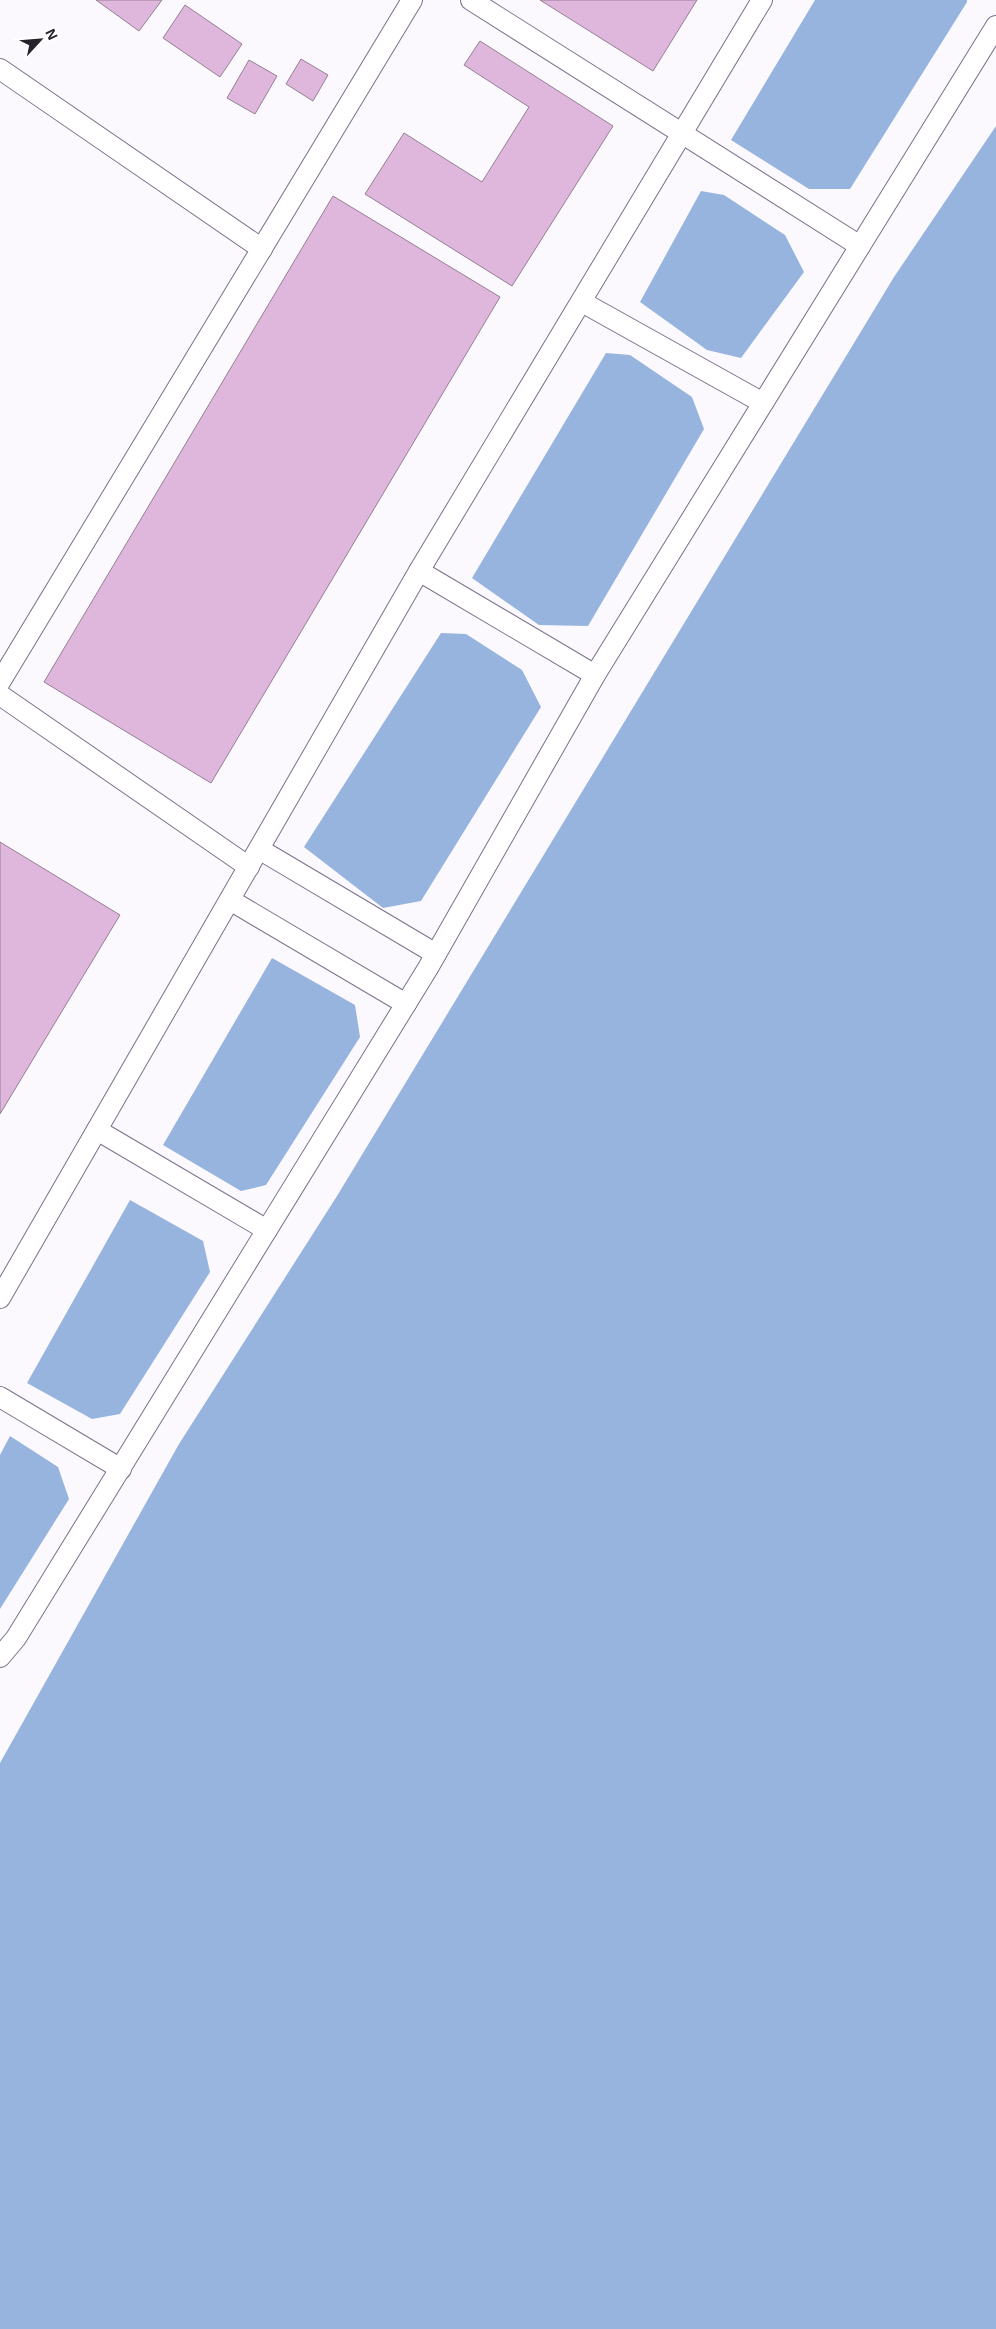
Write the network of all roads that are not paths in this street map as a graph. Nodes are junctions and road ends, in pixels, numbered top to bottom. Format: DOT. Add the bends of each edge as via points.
graph roads {
  1 [pos="412,0"];
  2 [pos="471,0"];
  3 [pos="762,0"];
  4 [pos="996,26"];
  5 [pos="0,69"];
  6 [pos="683,134"];
  7 [pos="860,246"];
  8 [pos="262,249"];
  9 [pos="582,302"];
  10 [pos="763,403"];
  11 [pos="419,572"];
  12 [pos="595,675"];
  13 [pos="0,682"];
  14 [pos="0,694"];
  15 [pos="259,849"];
  16 [pos="249,867"];
  17 [pos="230,900"];
  18 [pos="436,954"];
  19 [pos="406,1004"];
  20 [pos="97,1130"];
  21 [pos="267,1230"];
  22 [pos="0,1298"];
  23 [pos="0,1397"];
  24 [pos="121,1469"];
  25 [pos="0,1657"];
  1 -- 8 [label="lane"];
  2 -- 6 [label="lane"];
  3 -- 6 [label="lane"];
  4 -- 7 [label="lane"];
  5 -- 8 [label="lane"];
  6 -- 7 [label="lane"];
  6 -- 9 [label="lane"];
  7 -- 10 [label="lane"];
  8 -- 13 [label="lane"];
  9 -- 10 [label="lane"];
  9 -- 11 [label="lane"];
  10 -- 12 [label="lane"];
  11 -- 12 [label="lane"];
  11 -- 15 [label="lane"];
  12 -- 18 [label="lane"];
  14 -- 16 [label="lane"];
  15 -- 16 [label="lane"];
  15 -- 18 [label="lane"];
  16 -- 17 [label="lane"];
  17 -- 19 [label="lane"];
  17 -- 20 [label="lane"];
  18 -- 19 [label="lane"];
  19 -- 21 [label="lane"];
  20 -- 21 [label="lane"];
  20 -- 22 [label="lane"];
  21 -- 24 [label="lane"];
  23 -- 24 [label="lane"];
  24 -- 25 [label="lane" via="16,1638"];
}
